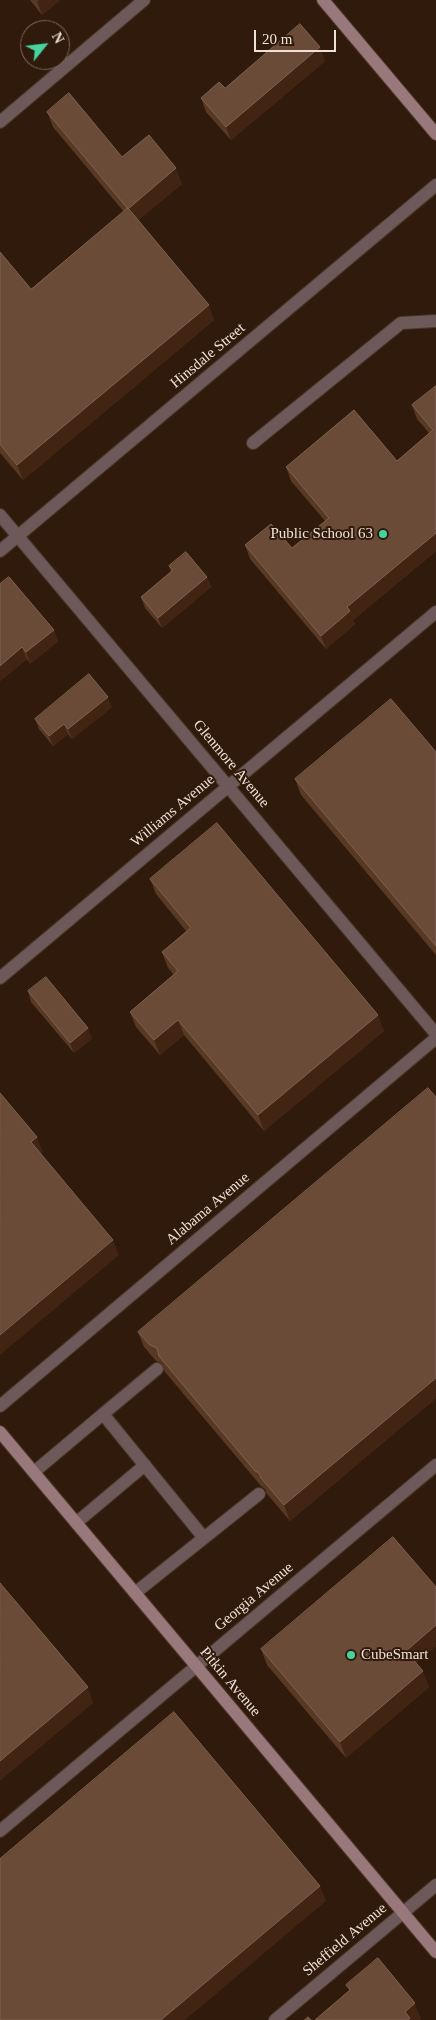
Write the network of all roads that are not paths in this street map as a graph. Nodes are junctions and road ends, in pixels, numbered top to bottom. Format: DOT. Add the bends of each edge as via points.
graph roads {
  1 [pos="144,0"];
  2 [pos="323,0"];
  3 [pos="0,122"];
  4 [pos="436,134"];
  5 [pos="436,185"];
  6 [pos="436,322"];
  7 [pos="253,443"];
  8 [pos="0,515"];
  9 [pos="18,536"];
  10 [pos="0,551"];
  11 [pos="436,612"];
  12 [pos="228,786"];
  13 [pos="0,978"];
  14 [pos="436,1034"];
  15 [pos="436,1038"];
  16 [pos="157,1369"];
  17 [pos="0,1406"];
  18 [pos="103,1414"];
  19 [pos="0,1432"];
  20 [pos="145,1465"];
  21 [pos="436,1465"];
  22 [pos="34,1472"];
  23 [pos="259,1494"];
  24 [pos="76,1523"];
  25 [pos="204,1538"];
  26 [pos="135,1593"];
  27 [pos="196,1666"];
  28 [pos="0,1831"];
  29 [pos="436,1885"];
  30 [pos="403,1913"];
  31 [pos="436,1952"];
  32 [pos="275,2020"];
  1 -- 3 [label="street"];
  2 -- 4 [label="street"];
  5 -- 9 [label="street, Hinsdale Street"];
  6 -- 7 [label="street" via="401,323"];
  8 -- 9 [label="street, Glenmore Avenue"];
  9 -- 10 [label="street, Hinsdale Street"];
  9 -- 12 [label="street, Glenmore Avenue"];
  11 -- 12 [label="street, Williams Avenue"];
  12 -- 13 [label="street, Williams Avenue"];
  12 -- 14 [label="street, Glenmore Avenue"];
  15 -- 17 [label="street, Alabama Avenue"];
  16 -- 18 [label="street"];
  18 -- 20 [label="street"];
  18 -- 22 [label="street"];
  19 -- 22 [label="street, Pitkin Avenue"];
  20 -- 24 [label="street"];
  20 -- 25 [label="street"];
  21 -- 27 [label="street, Georgia Avenue"];
  22 -- 24 [label="street, Pitkin Avenue"];
  23 -- 25 [label="street"];
  24 -- 26 [label="street, Pitkin Avenue"];
  25 -- 26 [label="street"];
  26 -- 27 [label="street, Pitkin Avenue"];
  27 -- 28 [label="street, Georgia Avenue"];
  27 -- 30 [label="street, Pitkin Avenue"];
  29 -- 30 [label="street, Sheffield Avenue"];
  30 -- 31 [label="street, Pitkin Avenue"];
  30 -- 32 [label="street, Sheffield Avenue"];
}
